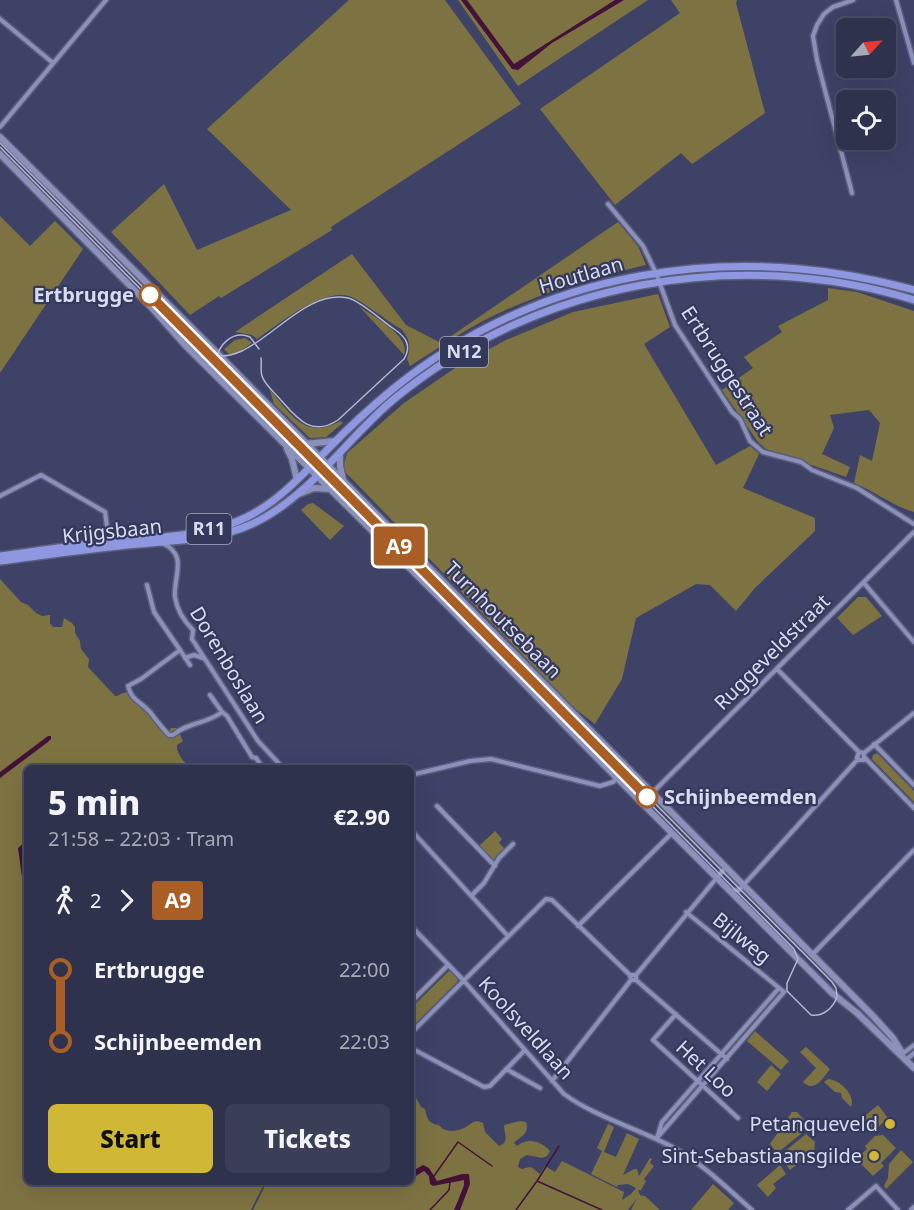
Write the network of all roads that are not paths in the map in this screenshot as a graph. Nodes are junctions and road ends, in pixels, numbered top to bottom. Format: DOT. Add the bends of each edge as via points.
graph roads {
  1 [pos="105,0"];
  2 [pos="853,0"];
  3 [pos="896,0"];
  4 [pos="0,19"];
  5 [pos="53,63"];
  6 [pos="914,63"];
  7 [pos="0,127"];
  8 [pos="0,137"];
  9 [pos="0,154"];
  10 [pos="852,193"];
  11 [pos="608,204"];
  12 [pos="656,273"];
  13 [pos="659,282"];
  14 [pos="914,290"];
  15 [pos="914,300"];
  16 [pos="282,441"];
  17 [pos="336,441"];
  18 [pos="305,444"];
  19 [pos="340,452"];
  20 [pos="319,458"];
  21 [pos="327,466"];
  22 [pos="309,467"];
  23 [pos="317,475"];
  24 [pos="297,480"];
  25 [pos="345,484"];
  26 [pos="331,490"];
  27 [pos="296,495"];
  28 [pos="0,496"];
  29 [pos="914,524"];
  30 [pos="914,532"];
  31 [pos="180,537"];
  32 [pos="109,542"];
  33 [pos="158,542"];
  34 [pos="0,556"];
  35 [pos="0,561"];
  36 [pos="864,583"];
  37 [pos="147,585"];
  38 [pos="914,642"];
  39 [pos="180,650"];
  40 [pos="185,658"];
  41 [pos="203,659"];
  42 [pos="190,666"];
  43 [pos="777,669"];
  44 [pos="210,695"];
  45 [pos="222,712"];
  46 [pos="914,713"];
  47 [pos="874,744"];
  48 [pos="605,746"];
  49 [pos="593,754"];
  50 [pos="863,754"];
  51 [pos="599,760"];
  52 [pos="261,765"];
  53 [pos="280,765"];
  54 [pos="627,768"];
  55 [pos="414,773"];
  56 [pos="617,778"];
  57 [pos="914,785"];
  58 [pos="652,794"];
  59 [pos="436,806"];
  60 [pos="914,808"];
  61 [pos="414,833"];
  62 [pos="672,833"];
  63 [pos="513,844"];
  64 [pos="914,850"];
  65 [pos="495,866"];
  66 [pos="725,868"];
  67 [pos="716,877"];
  68 [pos="743,885"];
  69 [pos="729,891"];
  70 [pos="472,895"];
  71 [pos="686,912"];
  72 [pos="578,926"];
  73 [pos="414,929"];
  74 [pos="508,936"];
  75 [pos="812,955"];
  76 [pos="448,964"];
  77 [pos="633,977"];
  78 [pos="464,981"];
  79 [pos="779,988"];
  80 [pos="414,999"];
  81 [pos="676,1014"];
  82 [pos="873,1016"];
  83 [pos="867,1023"];
  84 [pos="414,1030"];
  85 [pos="914,1045"];
  86 [pos="414,1050"];
  87 [pos="525,1050"];
  88 [pos="914,1053"];
  89 [pos="721,1054"];
  90 [pos="901,1055"];
  91 [pos="727,1059"];
  92 [pos="906,1060"];
  93 [pos="914,1068"];
  94 [pos="506,1069"];
  95 [pos="698,1080"];
  96 [pos="552,1081"];
  97 [pos="703,1086"];
  98 [pos="540,1088"];
  99 [pos="738,1118"];
  100 [pos="656,1139"];
  101 [pos="752,1210"];
  102 [pos="848,1210"];
  103 [pos="898,1210"];
  1 -- 5 [label="street"];
  2 -- 10 [label="street" via="824,14 813,36"];
  3 -- 6 [label="street"];
  4 -- 5 [label="street"];
  5 -- 7 [label="street"];
  8 -- 18 [label="main road, Turnhoutsebaan"];
  9 -- 16 [label="main road, Turnhoutsebaan"];
  11 -- 12 [label="street" via="636,236"];
  12 -- 13 [label="street, Ertbruggestraat"];
  12 -- 14 [label="main road, Houtlaan / N12" via="727,266 788,267 856,276"];
  12 -- 17 [label="main road, Houtlaan / N12" via="572,293 481,331 402,382"];
  13 -- 15 [label="main road, Houtlaan / N12" via="730,275 786,276 857,286"];
  13 -- 19 [label="main road, Houtlaan / N12" via="576,301 484,340 433,370 395,399"];
  13 -- 29 [label="street, Ertbruggestraat" via="675,325 740,419 750,441 767,454 801,462 857,488"];
  16 -- 22 [label="main road, Turnhoutsebaan"];
  16 -- 24 [label="main road"];
  17 -- 18 [label="main road"];
  17 -- 20 [label="main road, Houtlaan / N12"];
  18 -- 20 [label="main road, Turnhoutsebaan"];
  19 -- 21 [label="main road, Houtlaan / N12"];
  19 -- 25 [label="main road"];
  20 -- 21 [label="main road, Turnhoutsebaan"];
  20 -- 22 [label="main road, Houtlaan / N12"];
  21 -- 23 [label="main road, Houtlaan / N12"];
  21 -- 25 [label="main road, Turnhoutsebaan"];
  22 -- 23 [label="main road, Turnhoutsebaan"];
  22 -- 24 [label="main road, Krijgsbaan / R11"];
  23 -- 26 [label="main road, Turnhoutsebaan"];
  23 -- 27 [label="main road, Krijgsbaan / R11"];
  24 -- 31 [label="main road, Krijgsbaan / R11" via="273,501 244,518"];
  25 -- 48 [label="main road, Turnhoutsebaan"];
  26 -- 27 [label="main road" via="314,488"];
  26 -- 49 [label="main road, Turnhoutsebaan"];
  27 -- 31 [label="main road, Krijgsbaan / R11" via="245,527 227,533"];
  28 -- 32 [label="street" via="41,475 105,512"];
  30 -- 36 [label="street, Ruggeveldstraat"];
  31 -- 32 [label="main road, Krijgsbaan / R11"];
  31 -- 33 [label="main road, Krijgsbaan / R11"];
  32 -- 34 [label="main road, Krijgsbaan / R11"];
  33 -- 35 [label="main road, Krijgsbaan / R11"];
  33 -- 41 [label="street, Dorenboslaan" via="176,555 176,601 193,630 192,639"];
  36 -- 38 [label="street"];
  36 -- 43 [label="street, Ruggeveldstraat"];
  37 -- 39 [label="street" via="154,612"];
  39 -- 40 [label="street"];
  39 -- 45 [label="street" via="128,686 138,704 171,735"];
  40 -- 41 [label="street" via="194,655"];
  40 -- 42 [label="street"];
  41 -- 53 [label="street, Dorenboslaan" via="263,748"];
  43 -- 50 [label="street"];
  43 -- 58 [label="street, Ruggeveldstraat"];
  44 -- 45 [label="street"];
  45 -- 52 [label="street"];
  46 -- 47 [label="street"];
  47 -- 50 [label="street"];
  47 -- 57 [label="street"];
  48 -- 49 [label="street"];
  48 -- 51 [label="street"];
  48 -- 54 [label="main road, Turnhoutsebaan"];
  49 -- 51 [label="main road, Turnhoutsebaan"];
  50 -- 60 [label="street"];
  50 -- 68 [label="street" via="856,756 858,759"];
  51 -- 56 [label="main road, Turnhoutsebaan"];
  54 -- 56 [label="street"];
  54 -- 58 [label="main road, Turnhoutsebaan"];
  55 -- 56 [label="street" via="490,759 596,785 608,785"];
  56 -- 62 [label="main road, Turnhoutsebaan"];
  58 -- 66 [label="main road, Turnhoutsebaan"];
  59 -- 65 [label="street"];
  61 -- 70 [label="street"];
  62 -- 67 [label="main road, Turnhoutsebaan"];
  62 -- 72 [label="street"];
  63 -- 65 [label="street"];
  64 -- 75 [label="street"];
  65 -- 70 [label="street"];
  66 -- 67 [label="street"];
  66 -- 68 [label="main road, Turnhoutsebaan"];
  67 -- 69 [label="main road, Turnhoutsebaan"];
  67 -- 71 [label="street"];
  68 -- 69 [label="street"];
  68 -- 75 [label="main road, Turnhoutsebaan"];
  69 -- 83 [label="main road, Turnhoutsebaan"];
  70 -- 74 [label="street"];
  71 -- 77 [label="street"];
  71 -- 79 [label="street, Bijlweg"];
  72 -- 74 [label="street" via="549,898"];
  72 -- 77 [label="street"];
  73 -- 76 [label="street, Koolsveldlaan"];
  74 -- 78 [label="street"];
  75 -- 82 [label="main road, Turnhoutsebaan"];
  76 -- 78 [label="street, Koolsveldlaan"];
  76 -- 80 [label="street"];
  77 -- 81 [label="street"];
  77 -- 96 [label="street"];
  78 -- 84 [label="street"];
  78 -- 87 [label="street, Koolsveldlaan"];
  79 -- 89 [label="street"];
  79 -- 91 [label="street" via="784,992"];
  81 -- 89 [label="street"];
  81 -- 95 [label="street, Het Loo" via="653,1040"];
  82 -- 83 [label="main road"];
  82 -- 90 [label="main road, Turnhoutsebaan" via="893,1038"];
  83 -- 90 [label="main road, Turnhoutsebaan"];
  85 -- 90 [label="street"];
  86 -- 94 [label="street" via="484,1087 490,1086"];
  87 -- 94 [label="street"];
  87 -- 96 [label="street, Koolsveldlaan"];
  88 -- 92 [label="street"];
  89 -- 91 [label="street"];
  89 -- 95 [label="street"];
  90 -- 92 [label="main road, Turnhoutsebaan"];
  91 -- 97 [label="street"];
  92 -- 93 [label="main road, Turnhoutsebaan"];
  94 -- 98 [label="street, Koolsveldlaan"];
  95 -- 97 [label="street, Het Loo"];
  95 -- 100 [label="street" via="662,1122"];
  96 -- 100 [label="street, Koolsveldlaan" via="580,1104"];
  97 -- 99 [label="street, Het Loo"];
  97 -- 100 [label="street"];
  100 -- 101 [label="street, Koolsveldlaan" via="690,1158"];
  102 -- 103 [label="street" via="876,1186"];
}
